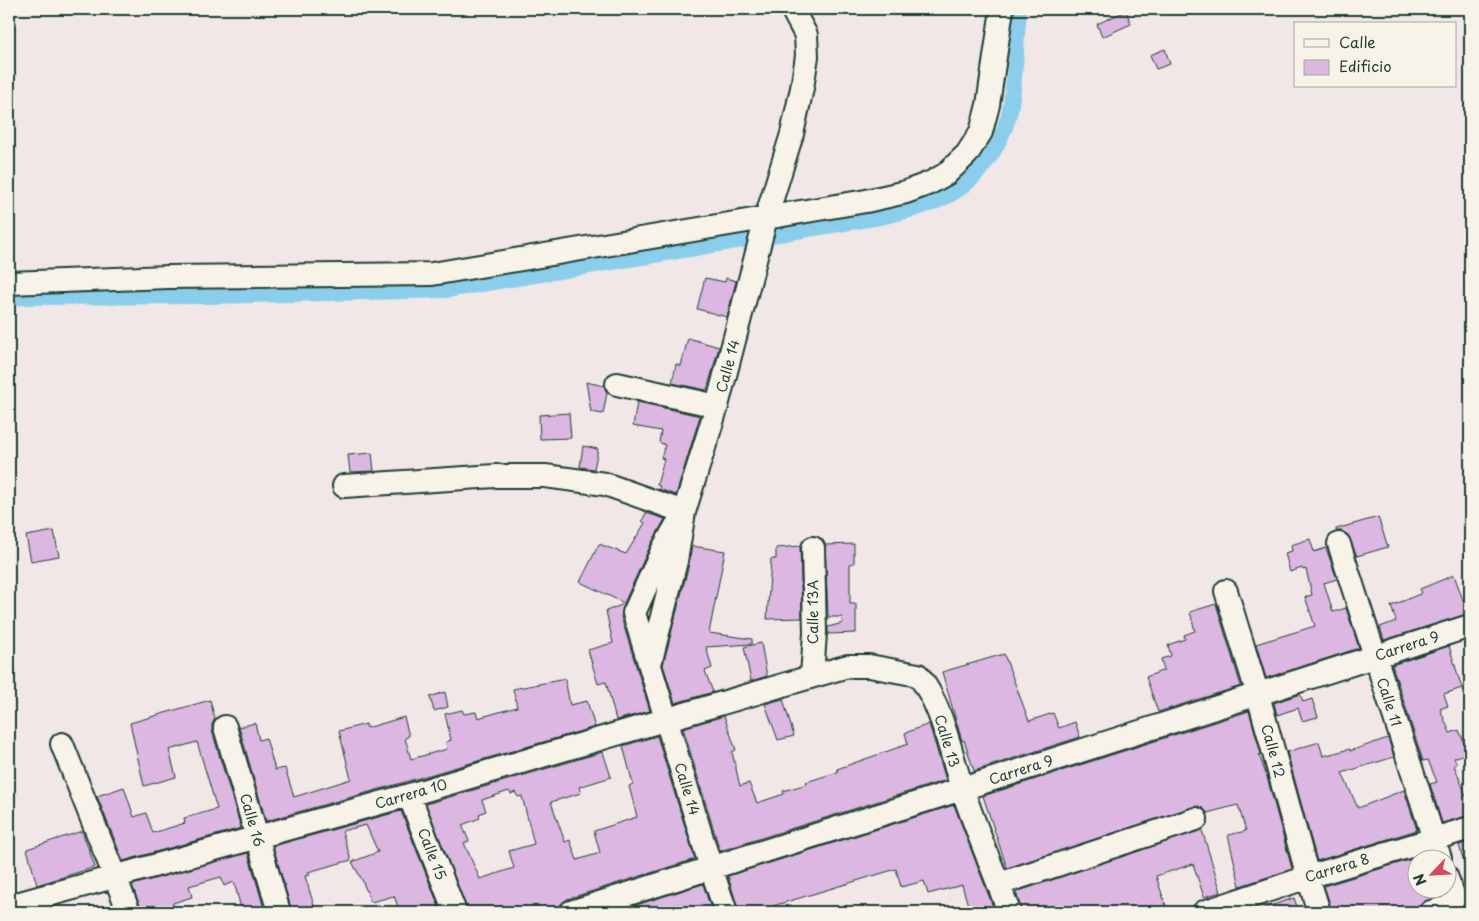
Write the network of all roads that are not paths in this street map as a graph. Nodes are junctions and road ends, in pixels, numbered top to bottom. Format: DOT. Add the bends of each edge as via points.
graph roads {
  1 [pos="792,9"];
  2 [pos="1002,9"];
  3 [pos="766,218"];
  4 [pos="9,283"];
  5 [pos="616,384"];
  6 [pos="717,406"];
  7 [pos="344,486"];
  8 [pos="684,512"];
  9 [pos="1339,544"];
  10 [pos="813,548"];
  11 [pos="1226,591"];
  12 [pos="1470,626"];
  13 [pos="1374,657"];
  14 [pos="812,676"];
  15 [pos="1258,694"];
  16 [pos="666,721"];
  17 [pos="225,727"];
  18 [pos="62,744"];
  19 [pos="962,789"];
  20 [pos="409,795"];
  21 [pos="1196,819"];
  22 [pos="1470,828"];
  23 [pos="257,838"];
  24 [pos="1437,848"];
  25 [pos="1439,848"];
  26 [pos="1406,856"];
  27 [pos="711,868"];
  28 [pos="114,877"];
  29 [pos="1308,877"];
  30 [pos="998,884"];
  31 [pos="9,906"];
  32 [pos="1458,908"];
  33 [pos="129,912"];
  34 [pos="279,912"];
  35 [pos="455,912"];
  36 [pos="571,912"];
  37 [pos="726,912"];
  38 [pos="1008,912"];
  39 [pos="1206,912"];
  40 [pos="1319,912"];
  41 [pos="1431,912"];
  1 -- 3 [label="street, Calle 14" via="806,35 807,56 792,134"];
  2 -- 3 [label="street" via="988,105 980,132 967,154 946,174 906,192"];
  3 -- 4 [label="street" via="432,274 168,277"];
  3 -- 6 [label="street, Calle 14"];
  5 -- 6 [label="street"];
  6 -- 8 [label="street, Calle 14"];
  7 -- 8 [label="street" via="545,476 605,484"];
  8 -- 16 [label="street, Calle 14" via="676,562 650,664"];
  9 -- 13 [label="street, Calle 11"];
  10 -- 14 [label="street, Calle 13A" via="815,633"];
  11 -- 15 [label="street, Calle 12"];
  12 -- 13 [label="street, Carrera 9"];
  13 -- 15 [label="street, Carrera 9"];
  13 -- 24 [label="street, Calle 11"];
  14 -- 16 [label="street, Carrera 10"];
  14 -- 19 [label="street, Calle 13" via="848,666 869,666 918,675 937,708"];
  15 -- 19 [label="street, Carrera 9"];
  15 -- 29 [label="street, Calle 12"];
  16 -- 20 [label="street, Carrera 10"];
  16 -- 27 [label="street, Calle 14"];
  17 -- 23 [label="street, Calle 16"];
  18 -- 28 [label="street"];
  19 -- 27 [label="street, Carrera 9"];
  19 -- 30 [label="street, Calle 13"];
  20 -- 23 [label="street, Carrera 10"];
  20 -- 35 [label="street, Calle 15"];
  21 -- 30 [label="street"];
  22 -- 25 [label="street, Carrera 8"];
  23 -- 28 [label="street, Carrera 10"];
  23 -- 34 [label="street, Calle 16"];
  26 -- 29 [label="street, Carrera 8"];
  27 -- 36 [label="street, Carrera 9"];
  27 -- 37 [label="street, Calle 14"];
  28 -- 31 [label="street, Carrera 10"];
  28 -- 33 [label="street"];
  29 -- 39 [label="street, Carrera 8"];
  29 -- 40 [label="street, Calle 12"];
  30 -- 38 [label="street, Calle 13"];
  32 -- 41 [label="street"];
}
